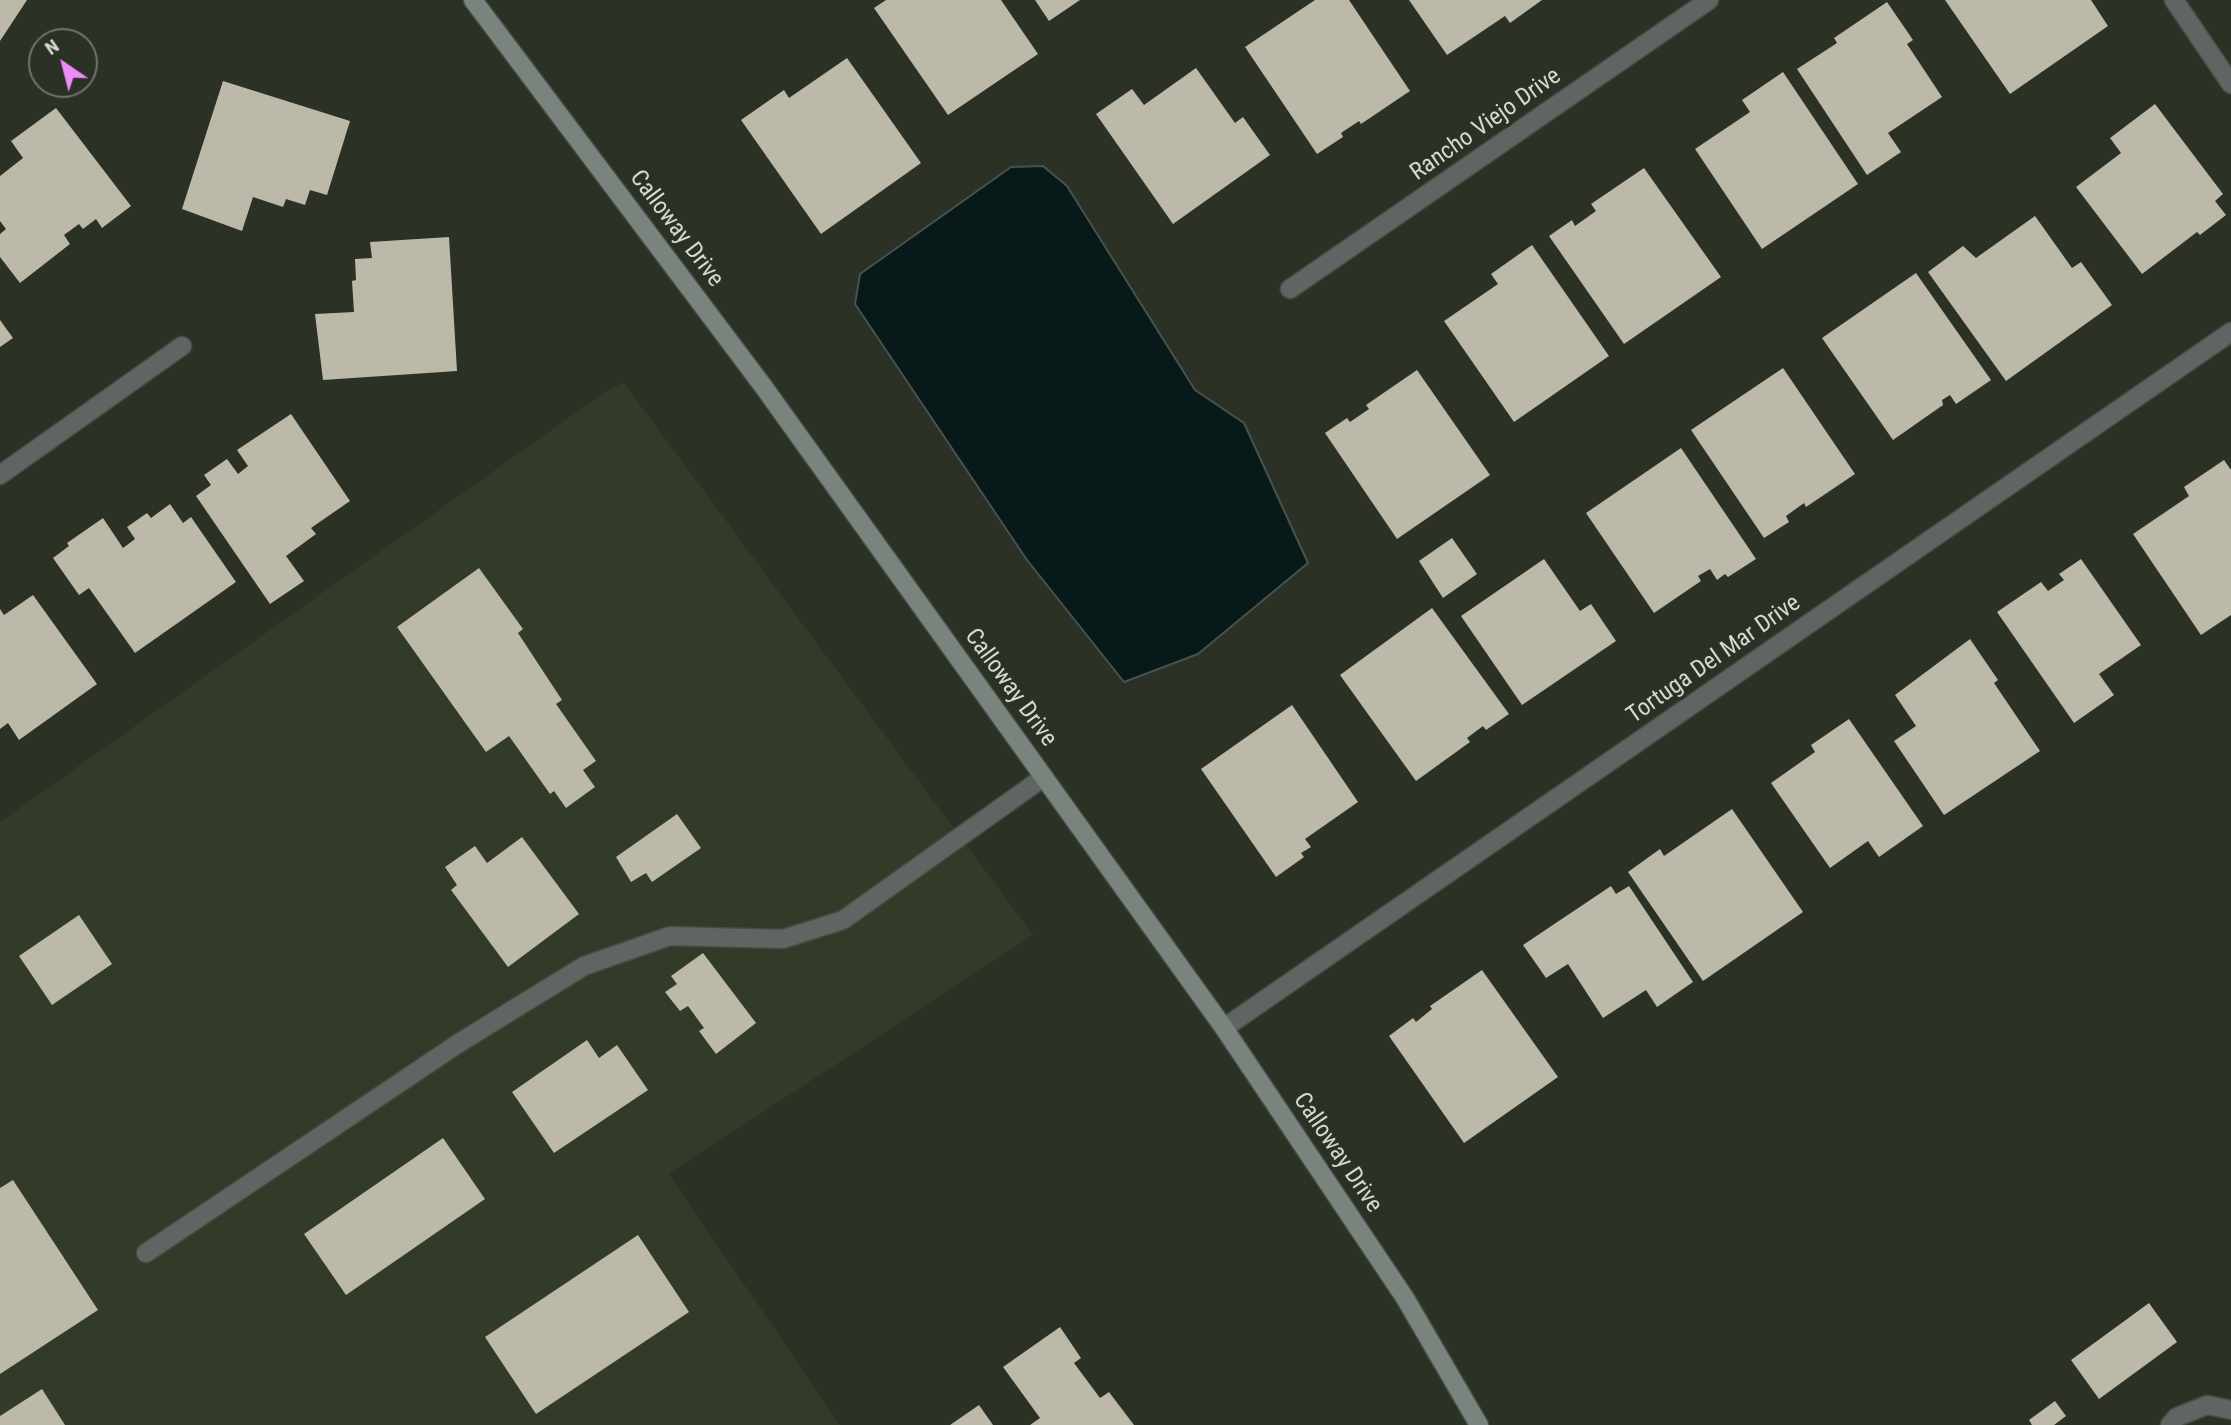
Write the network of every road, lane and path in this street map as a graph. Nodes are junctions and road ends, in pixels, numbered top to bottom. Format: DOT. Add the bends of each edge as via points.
graph roads {
  1 [pos="473,0"];
  2 [pos="1709,0"];
  3 [pos="2174,0"];
  4 [pos="2231,84"];
  5 [pos="1290,289"];
  6 [pos="2231,332"];
  7 [pos="182,346"];
  8 [pos="0,475"];
  9 [pos="1044,777"];
  10 [pos="1224,1028"];
  11 [pos="146,1253"];
  12 [pos="2231,1409"];
  13 [pos="1479,1425"];
  14 [pos="2170,1425"];
  1 -- 9 [label="main road, Calloway Drive" via="763,386"];
  2 -- 5 [label="street, Rancho Viejo Drive"];
  3 -- 4 [label="street"];
  6 -- 10 [label="street, Tortuga Del Mar Drive"];
  7 -- 8 [label="street"];
  9 -- 10 [label="main road, Calloway Drive"];
  9 -- 11 [label="street" via="844,920 783,939 670,936 584,965 459,1043"];
  10 -- 13 [label="main road, Calloway Drive" via="1405,1298"];
  12 -- 14 [label="street" via="2207,1405 2177,1417"];
}
